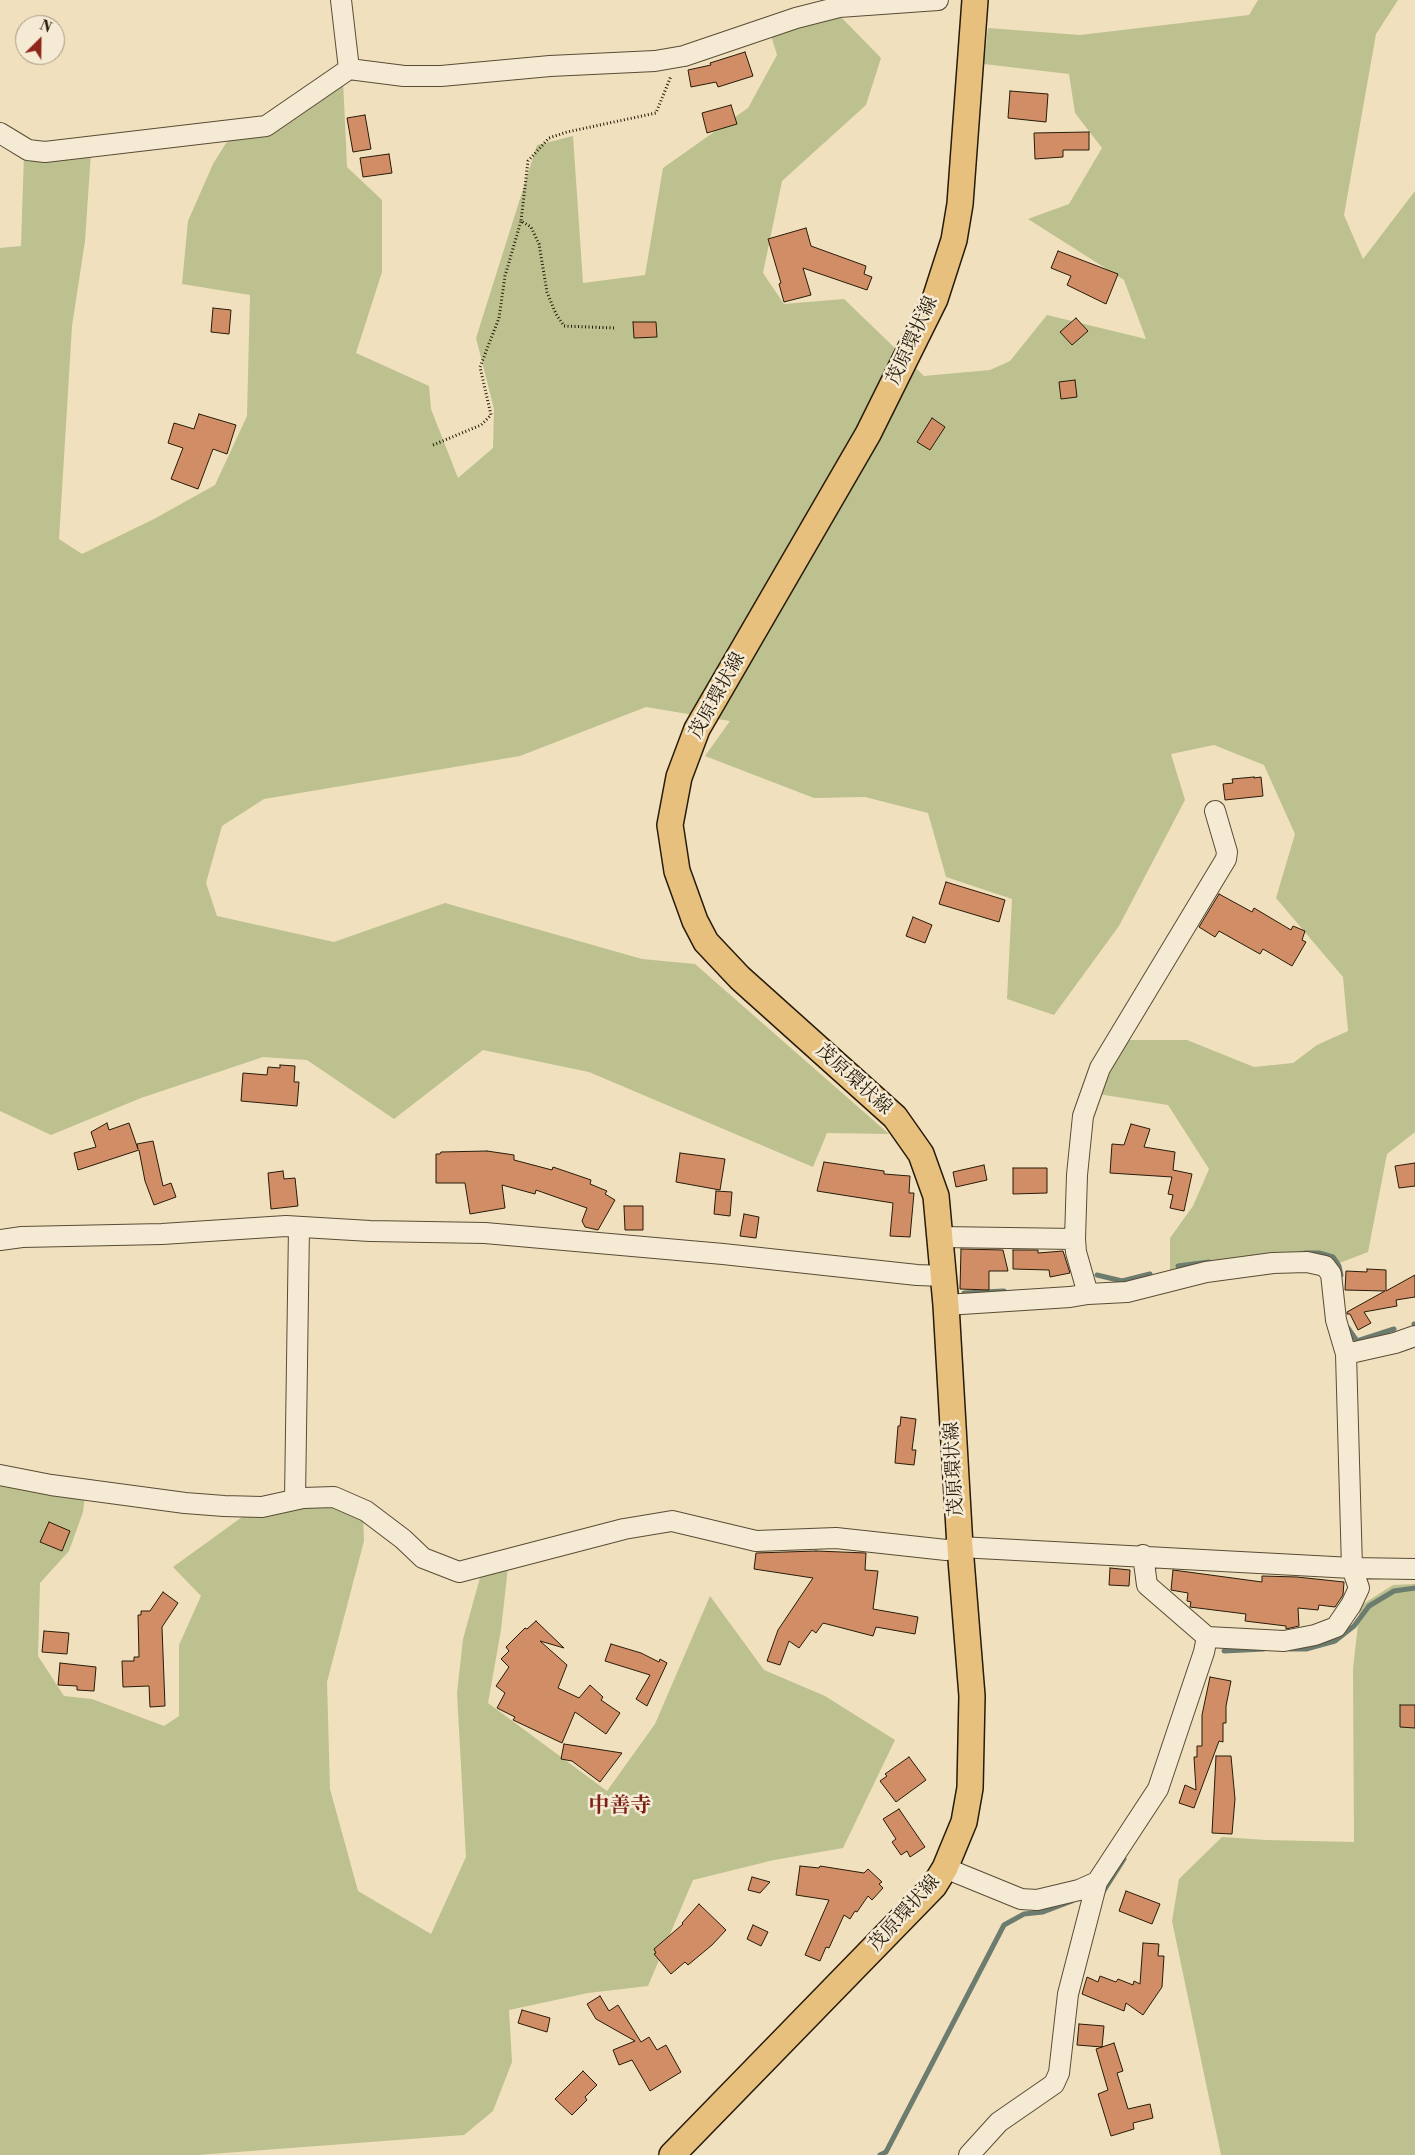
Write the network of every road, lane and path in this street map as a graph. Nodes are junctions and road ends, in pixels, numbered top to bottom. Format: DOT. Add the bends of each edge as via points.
graph roads {
  1 [pos="341,0"];
  2 [pos="938,0"];
  3 [pos="975,0"];
  4 [pos="679,57"];
  5 [pos="348,69"];
  6 [pos="0,133"];
  7 [pos="521,221"];
  8 [pos="614,328"];
  9 [pos="433,445"];
  10 [pos="1215,811"];
  11 [pos="298,1227"];
  12 [pos="941,1237"];
  13 [pos="1075,1239"];
  14 [pos="0,1240"];
  15 [pos="944,1276"];
  16 [pos="1088,1294"];
  17 [pos="946,1305"];
  18 [pos="1415,1336"];
  19 [pos="1346,1354"];
  20 [pos="0,1475"];
  21 [pos="295,1499"];
  22 [pos="960,1547"];
  23 [pos="1143,1556"];
  24 [pos="1352,1568"];
  25 [pos="1415,1569"];
  26 [pos="1207,1637"];
  27 [pos="945,1868"];
  28 [pos="1097,1882"];
  29 [pos="672,2155"];
  30 [pos="969,2155"];
  1 -- 5 [label="street"];
  2 -- 4 [label="street" via="839,7"];
  3 -- 12 [label="main road, 茂原環状線" via="960,204 954,240 935,299 868,434 697,729 679,777 670,825 677,871 695,922 706,942 740,978 895,1117 921,1154 936,1196"];
  4 -- 5 [label="street" via="441,76 404,76"];
  4 -- 7 [label="path" via="656,113 549,138 528,161"];
  5 -- 6 [label="street" via="266,126 45,152 28,150"];
  7 -- 8 [label="path" via="531,228 539,244 548,292 564,326"];
  7 -- 9 [label="path" via="505,276 499,318 480,367 491,415 480,425"];
  10 -- 13 [label="street" via="1227,852 1226,860 1100,1068 1083,1116"];
  11 -- 14 [label="street"];
  11 -- 15 [label="street" via="485,1233 723,1254 917,1276"];
  11 -- 21 [label="street"];
  12 -- 13 [label="street"];
  12 -- 15 [label="main road, 茂原環状線"];
  13 -- 16 [label="street"];
  15 -- 17 [label="main road, 茂原環状線"];
  16 -- 17 [label="street" via="1070,1298"];
  16 -- 19 [label="street" via="1127,1292 1206,1272 1273,1263 1307,1262 1325,1266 1331,1274 1336,1320"];
  17 -- 22 [label="main road, 茂原環状線"];
  18 -- 19 [label="street"];
  19 -- 24 [label="street"];
  20 -- 21 [label="street" via="185,1503 262,1507"];
  21 -- 22 [label="street" via="334,1497 366,1511 423,1558 459,1572 624,1529 672,1521 756,1540 836,1538 946,1550"];
  22 -- 23 [label="street"];
  22 -- 27 [label="main road, 茂原環状線" via="972,1696 970,1788 964,1822"];
  23 -- 24 [label="street"];
  23 -- 26 [label="street" via="1147,1585"];
  24 -- 25 [label="street"];
  24 -- 26 [label="street" via="1359,1588 1336,1627 1284,1641"];
  26 -- 28 [label="street" via="1158,1788"];
  27 -- 28 [label="street" via="1029,1900 1051,1898"];
  27 -- 29 [label="main road, 茂原環状線" via="934,1886 895,1928"];
  28 -- 30 [label="street" via="1068,1994 1059,2073 1054,2084 999,2122"];
}
